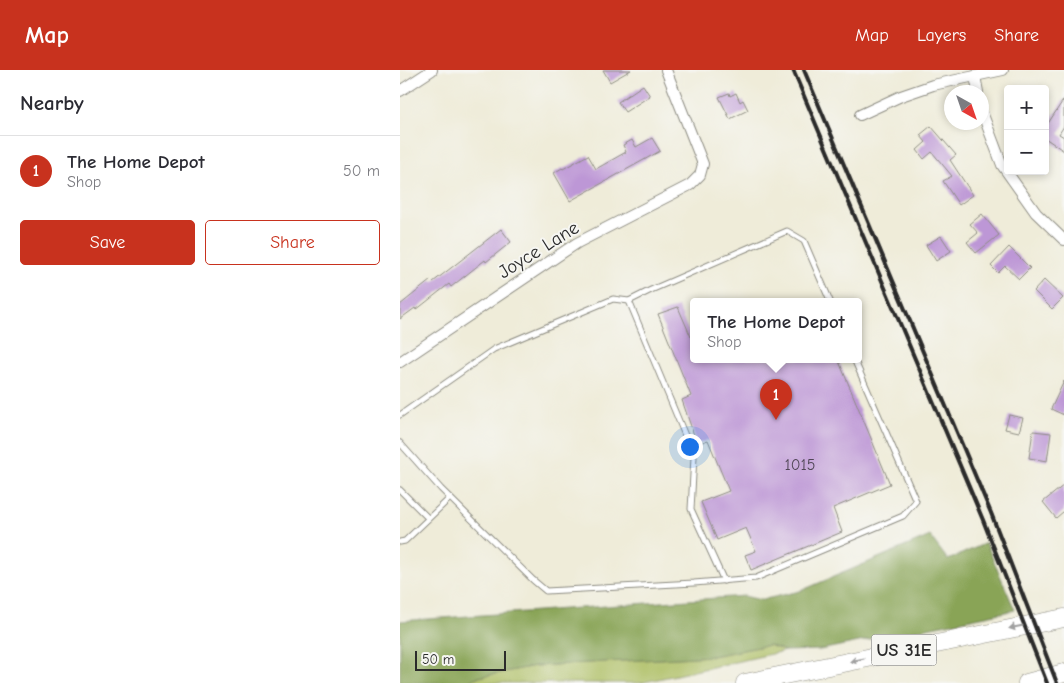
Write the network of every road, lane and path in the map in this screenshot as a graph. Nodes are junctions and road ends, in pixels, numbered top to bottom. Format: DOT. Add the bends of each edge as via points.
graph roads {
  1 [pos="432,70"];
  2 [pos="666,70"];
  3 [pos="1003,70"];
  4 [pos="975,76"];
  5 [pos="977,85"];
  6 [pos="400,91"];
  7 [pos="860,115"];
  8 [pos="989,130"];
  9 [pos="1064,240"];
  10 [pos="829,298"];
  11 [pos="629,301"];
  12 [pos="400,362"];
  13 [pos="856,363"];
  14 [pos="400,415"];
  15 [pos="400,443"];
  16 [pos="400,490"];
  17 [pos="450,498"];
  18 [pos="428,518"];
  19 [pos="400,542"];
  20 [pos="724,581"];
  21 [pos="1064,618"];
  22 [pos="1064,673"];
  23 [pos="745,683"];
  24 [pos="1027,683"];
  1 -- 6 [label="street"];
  2 -- 12 [label="street, Joyce Lane" via="703,164 700,175 690,185 577,244"];
  3 -- 4 [label="street"];
  4 -- 5 [label="street"];
  4 -- 7 [label="street" via="933,85"];
  8 -- 9 [label="street" via="1002,165 1036,212"];
  10 -- 11 [label="lane" via="804,241 786,231"];
  11 -- 14 [label="lane" via="613,299 494,349"];
  11 -- 20 [label="lane" via="694,457 691,509"];
  13 -- 20 [label="lane" via="916,501 903,516 756,578"];
  15 -- 17 [label="lane"];
  16 -- 18 [label="lane"];
  17 -- 18 [label="lane"];
  17 -- 20 [label="lane" via="546,591"];
  18 -- 19 [label="lane"];
  21 -- 23 [label="highway, US 31E, one-way"];
  22 -- 24 [label="highway"];
}
